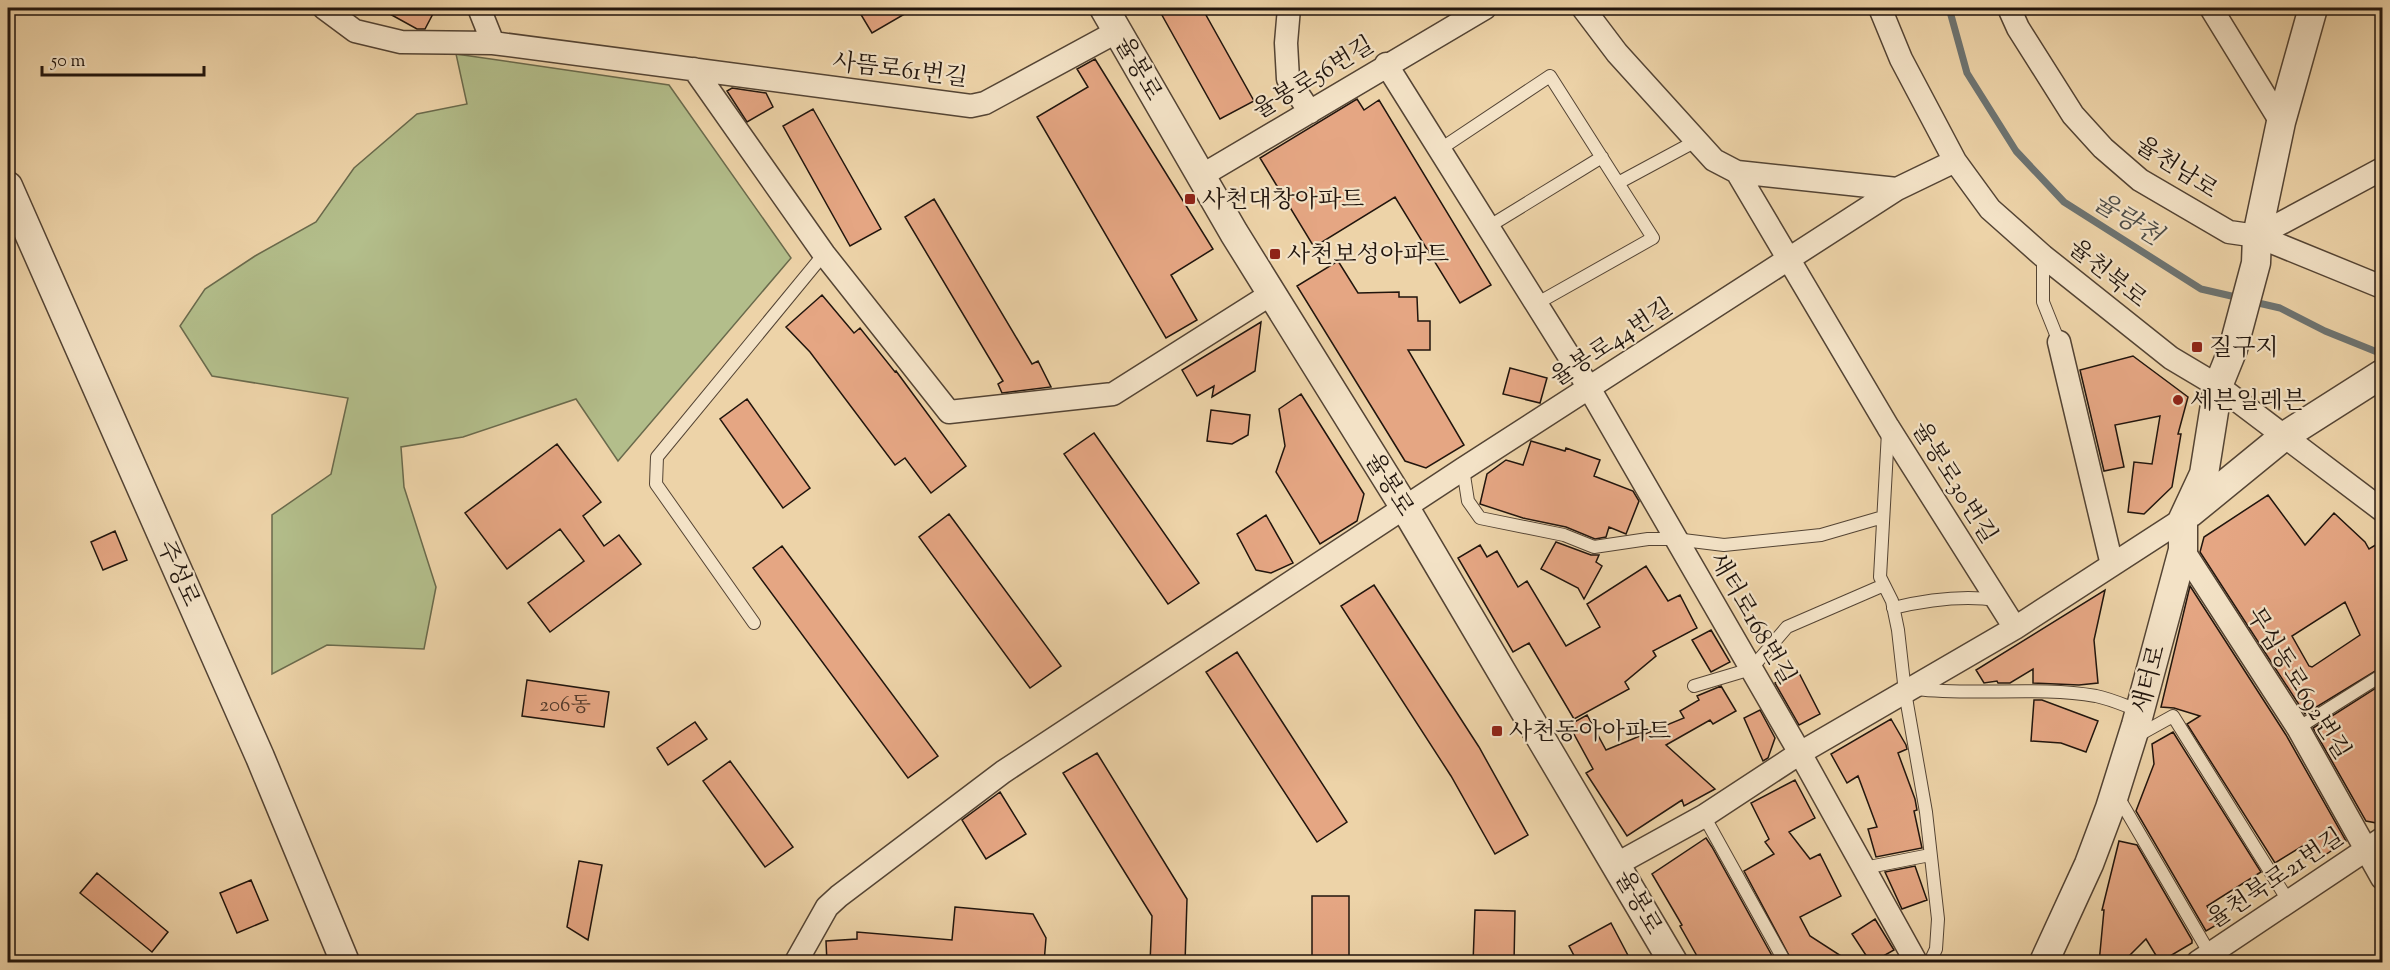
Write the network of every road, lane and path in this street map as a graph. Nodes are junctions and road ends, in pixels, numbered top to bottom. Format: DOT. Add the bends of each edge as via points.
graph roads {
  1 [pos="324,8"];
  2 [pos="479,8"];
  3 [pos="1289,8"];
  4 [pos="1485,8"];
  5 [pos="1583,8"];
  6 [pos="1880,8"];
  7 [pos="2009,8"];
  8 [pos="2211,8"];
  9 [pos="2313,8"];
  10 [pos="1111,19"];
  11 [pos="493,43"];
  12 [pos="1386,64"];
  13 [pos="693,69"];
  14 [pos="1310,112"];
  15 [pos="2281,122"];
  16 [pos="1696,141"];
  17 [pos="1439,150"];
  18 [pos="1602,157"];
  19 [pos="1955,161"];
  20 [pos="2382,169"];
  21 [pos="1737,172"];
  22 [pos="1201,176"];
  23 [pos="1618,183"];
  24 [pos="8,186"];
  25 [pos="1897,189"];
  26 [pos="1488,227"];
  27 [pos="2256,249"];
  28 [pos="824,254"];
  29 [pos="2043,256"];
  30 [pos="1789,259"];
  31 [pos="2382,287"];
  32 [pos="1271,294"];
  33 [pos="1536,304"];
  34 [pos="2059,342"];
  35 [pos="2382,374"];
  36 [pos="2218,386"];
  37 [pos="1589,388"];
  38 [pos="1888,427"];
  39 [pos="2283,437"];
  40 [pos="1463,469"];
  41 [pos="1405,508"];
  42 [pos="2382,510"];
  43 [pos="1883,517"];
  44 [pos="2183,519"];
  45 [pos="1675,538"];
  46 [pos="2183,550"];
  47 [pos="2112,565"];
  48 [pos="1884,585"];
  49 [pos="1998,600"];
  50 [pos="1893,608"];
  51 [pos="754,623"];
  52 [pos="2015,628"];
  53 [pos="1751,669"];
  54 [pos="2382,675"];
  55 [pos="1694,686"];
  56 [pos="1908,690"];
  57 [pos="2140,711"];
  58 [pos="2298,728"];
  59 [pos="2131,739"];
  60 [pos="1800,753"];
  61 [pos="2115,793"];
  62 [pos="1704,816"];
  63 [pos="2374,844"];
  64 [pos="1930,855"];
  65 [pos="1617,864"];
  66 [pos="1864,868"];
  67 [pos="2382,878"];
  68 [pos="2289,902"];
  69 [pos="2204,958"];
  70 [pos="345,963"];
  71 [pos="796,963"];
  72 [pos="1673,963"];
  73 [pos="1785,963"];
  74 [pos="1916,963"];
  75 [pos="1930,963"];
  76 [pos="2044,963"];
  1 -- 11 [label="street, 사뜸로61번길" via="355,31 401,42"];
  2 -- 11 [label="street"];
  3 -- 14 [label="street" via="1288,79"];
  4 -- 12 [label="street, 율봉로56번길"];
  5 -- 16 [label="street" via="1617,53"];
  6 -- 19 [label="street, 율천북로" via="1901,58"];
  7 -- 27 [label="street, 율천남로" via="2051,84 2103,148 2140,180"];
  8 -- 15 [label="street"];
  9 -- 15 [label="street, 새터로"];
  10 -- 13 [label="street, 사뜸로61번길" via="985,103 971,106"];
  10 -- 22 [label="street, 율봉로"];
  11 -- 13 [label="street, 사뜸로61번길"];
  12 -- 14 [label="street, 율봉로56번길"];
  12 -- 17 [label="street, 새터로168번길"];
  13 -- 28 [label="street"];
  14 -- 22 [label="street, 율봉로56번길"];
  15 -- 27 [label="street, 새터로"];
  16 -- 21 [label="street" via="1714,160"];
  16 -- 23 [label="lane"];
  17 -- 18 [label="lane" via="1550,76"];
  17 -- 26 [label="street, 새터로168번길"];
  18 -- 23 [label="lane"];
  18 -- 26 [label="lane"];
  19 -- 25 [label="street, 율봉로44번길"];
  19 -- 29 [label="street, 율천북로" via="1990,209"];
  20 -- 27 [label="street"];
  21 -- 25 [label="street"];
  21 -- 30 [label="street"];
  22 -- 32 [label="street, 율봉로"];
  23 -- 33 [label="lane" via="1653,238"];
  24 -- 70 [label="street, 주성로" via="261,757"];
  25 -- 30 [label="street, 율봉로44번길"];
  26 -- 33 [label="street, 새터로168번길"];
  27 -- 31 [label="street, 율천남로"];
  27 -- 36 [label="street, 새터로" via="2233,349"];
  28 -- 32 [label="street" via="949,412 1113,394"];
  28 -- 51 [label="lane" via="657,457 656,484"];
  29 -- 34 [label="lane" via="2043,302"];
  29 -- 36 [label="street, 율천북로" via="2171,358"];
  30 -- 37 [label="street, 율봉로44번길"];
  30 -- 38 [label="street"];
  32 -- 41 [label="street, 율봉로"];
  33 -- 37 [label="street, 새터로168번길"];
  34 -- 47 [label="street"];
  35 -- 39 [label="street"];
  36 -- 39 [label="street, 율천북로"];
  36 -- 44 [label="street, 새터로" via="2204,474"];
  37 -- 40 [label="street, 율봉로44번길"];
  37 -- 45 [label="street, 새터로168번길"];
  38 -- 43 [label="lane, 율봉로30번길"];
  38 -- 49 [label="street, 율봉로30번길"];
  39 -- 42 [label="street, 율천북로"];
  39 -- 44 [label="street"];
  40 -- 41 [label="street, 율봉로44번길"];
  40 -- 45 [label="lane" via="1468,501 1480,518 1564,535 1594,547"];
  41 -- 65 [label="street, 율봉로"];
  41 -- 71 [label="street, 율봉로44번길" via="1003,772 827,906"];
  43 -- 45 [label="lane" via="1821,535 1735,544"];
  43 -- 48 [label="lane, 율봉로30번길" via="1880,577"];
  44 -- 46 [label="street, 새터로"];
  44 -- 47 [label="street"];
  45 -- 53 [label="street, 새터로168번길"];
  46 -- 57 [label="street, 새터로"];
  46 -- 58 [label="street, 무심동로692번길"];
  47 -- 52 [label="street"];
  48 -- 50 [label="lane, 율봉로30번길"];
  48 -- 53 [label="lane" via="1787,627"];
  49 -- 50 [label="lane" via="1976,597"];
  49 -- 52 [label="street, 율봉로30번길"];
  50 -- 56 [label="lane, 율봉로30번길"];
  52 -- 56 [label="street"];
  53 -- 55 [label="lane"];
  53 -- 60 [label="street, 새터로168번길"];
  54 -- 58 [label="lane"];
  56 -- 57 [label="lane" via="2055,691 2098,697"];
  56 -- 60 [label="street"];
  56 -- 64 [label="lane, 율봉로30번길"];
  57 -- 59 [label="street, 새터로"];
  58 -- 63 [label="street, 무심동로692번길"];
  59 -- 61 [label="street, 새터로"];
  59 -- 68 [label="lane" via="2173,716"];
  60 -- 62 [label="street"];
  60 -- 66 [label="street, 새터로168번길"];
  61 -- 69 [label="lane"];
  61 -- 76 [label="street, 새터로" via="2089,864"];
  62 -- 65 [label="street"];
  62 -- 73 [label="lane"];
  63 -- 67 [label="street, 무심동로692번길"];
  63 -- 68 [label="street, 율천북로21번길"];
  64 -- 66 [label="lane"];
  64 -- 75 [label="lane, 율봉로30번길" via="1938,919 1936,949"];
  65 -- 72 [label="street, 율봉로"];
  66 -- 74 [label="street, 새터로168번길"];
  68 -- 69 [label="street, 율천북로21번길"];
}
